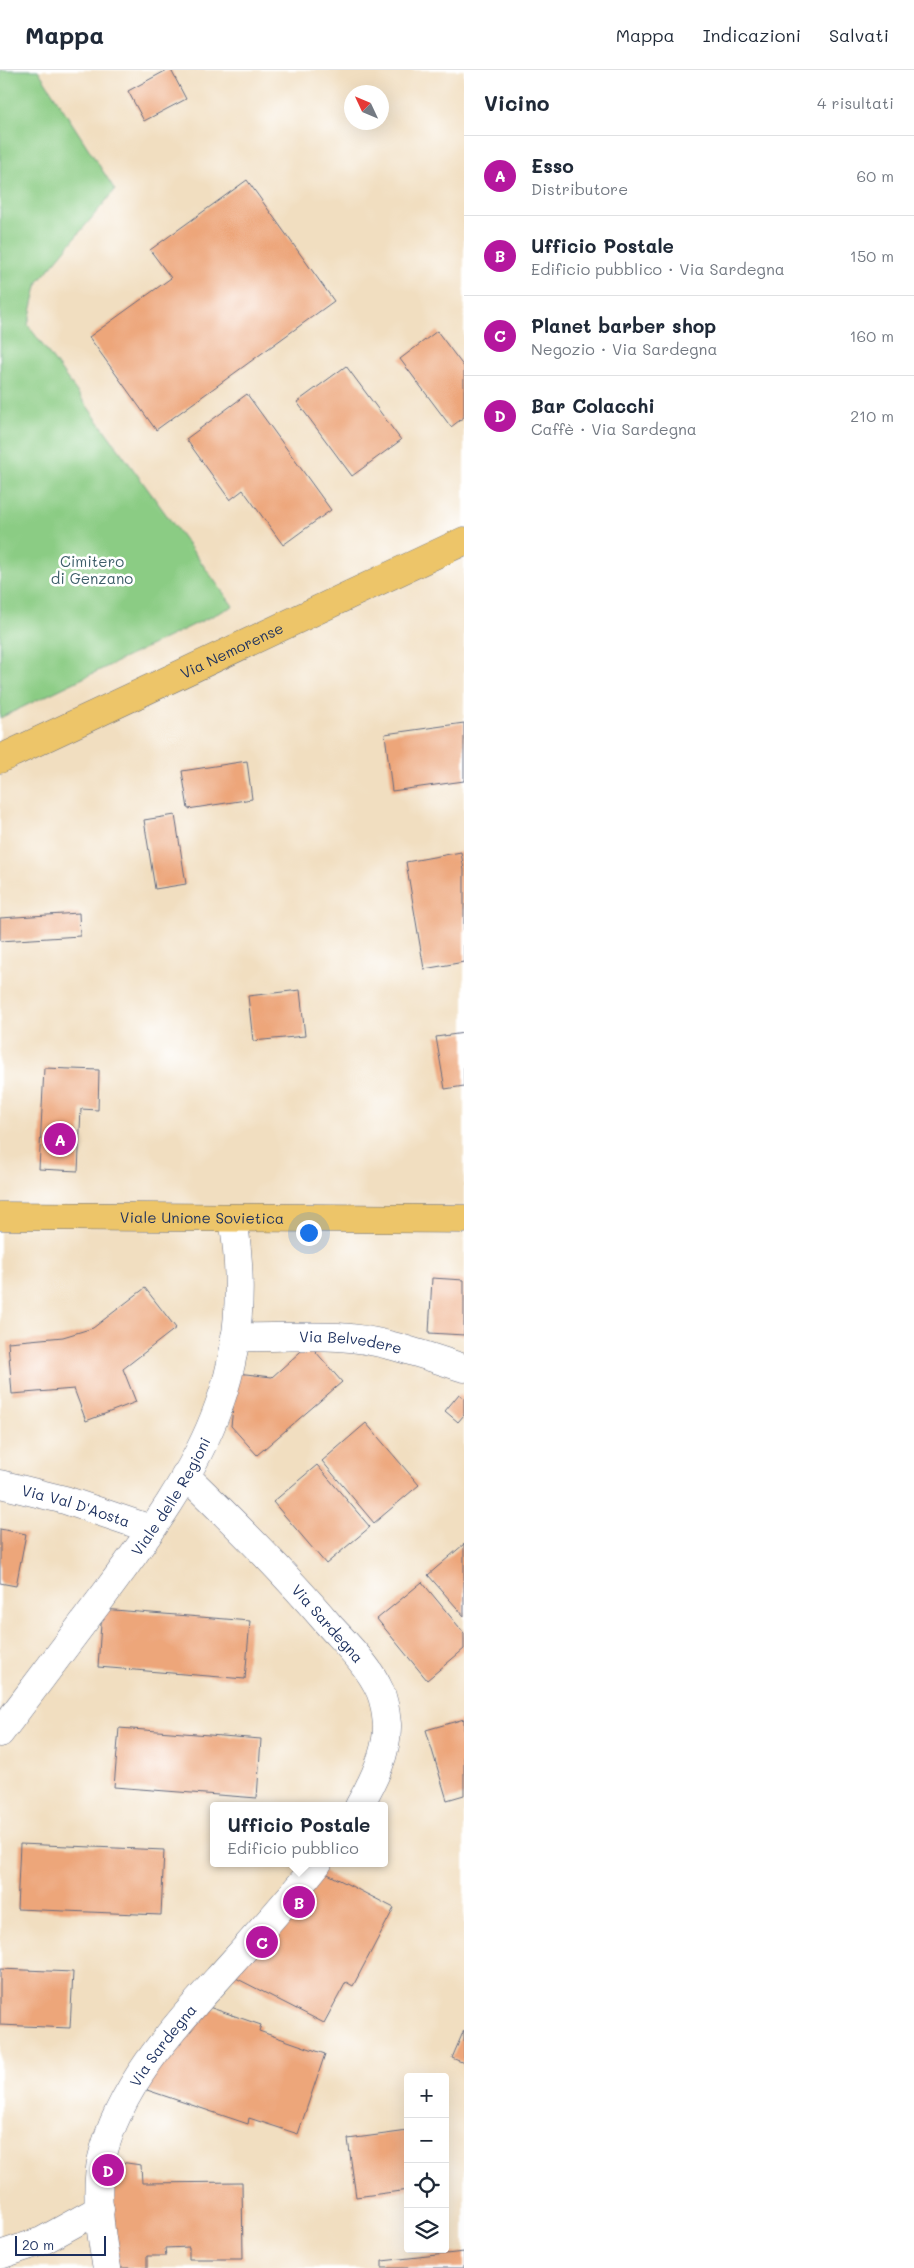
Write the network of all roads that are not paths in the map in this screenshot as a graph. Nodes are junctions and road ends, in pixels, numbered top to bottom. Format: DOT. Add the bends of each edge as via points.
graph roads {
  1 [pos="464,541"];
  2 [pos="0,759"];
  3 [pos="0,1216"];
  4 [pos="233,1218"];
  5 [pos="464,1220"];
  6 [pos="235,1337"];
  7 [pos="464,1368"];
  8 [pos="185,1475"];
  9 [pos="0,1484"];
  10 [pos="151,1529"];
  11 [pos="0,1733"];
  12 [pos="361,1802"];
  13 [pos="315,1867"];
  14 [pos="100,2209"];
  15 [pos="0,2255"];
  16 [pos="108,2268"];
  1 -- 2 [label="main road, Via Nemorense"];
  3 -- 4 [label="main road, Viale Unione Sovietica"];
  4 -- 5 [label="main road, Viale Unione Sovietica"];
  4 -- 6 [label="street, Viale delle Regioni" via="240,1287"];
  6 -- 7 [label="street, Via Belvedere" via="348,1338 410,1350"];
  6 -- 8 [label="street, Viale delle Regioni" via="219,1406"];
  8 -- 10 [label="street, Viale delle Regioni"];
  8 -- 12 [label="street, Via Sardegna" via="308,1600 360,1660 380,1692 387,1724 386,1737 379,1764"];
  9 -- 10 [label="street, Via Val D'Aosta" via="65,1500"];
  10 -- 11 [label="street, Viale delle Regioni"];
  13 -- 14 [label="street, Via Sardegna" via="184,2016 129,2093 111,2128 102,2159"];
  14 -- 15 [label="street" via="42,2241"];
  14 -- 16 [label="street, Via Sardegna"];
}
